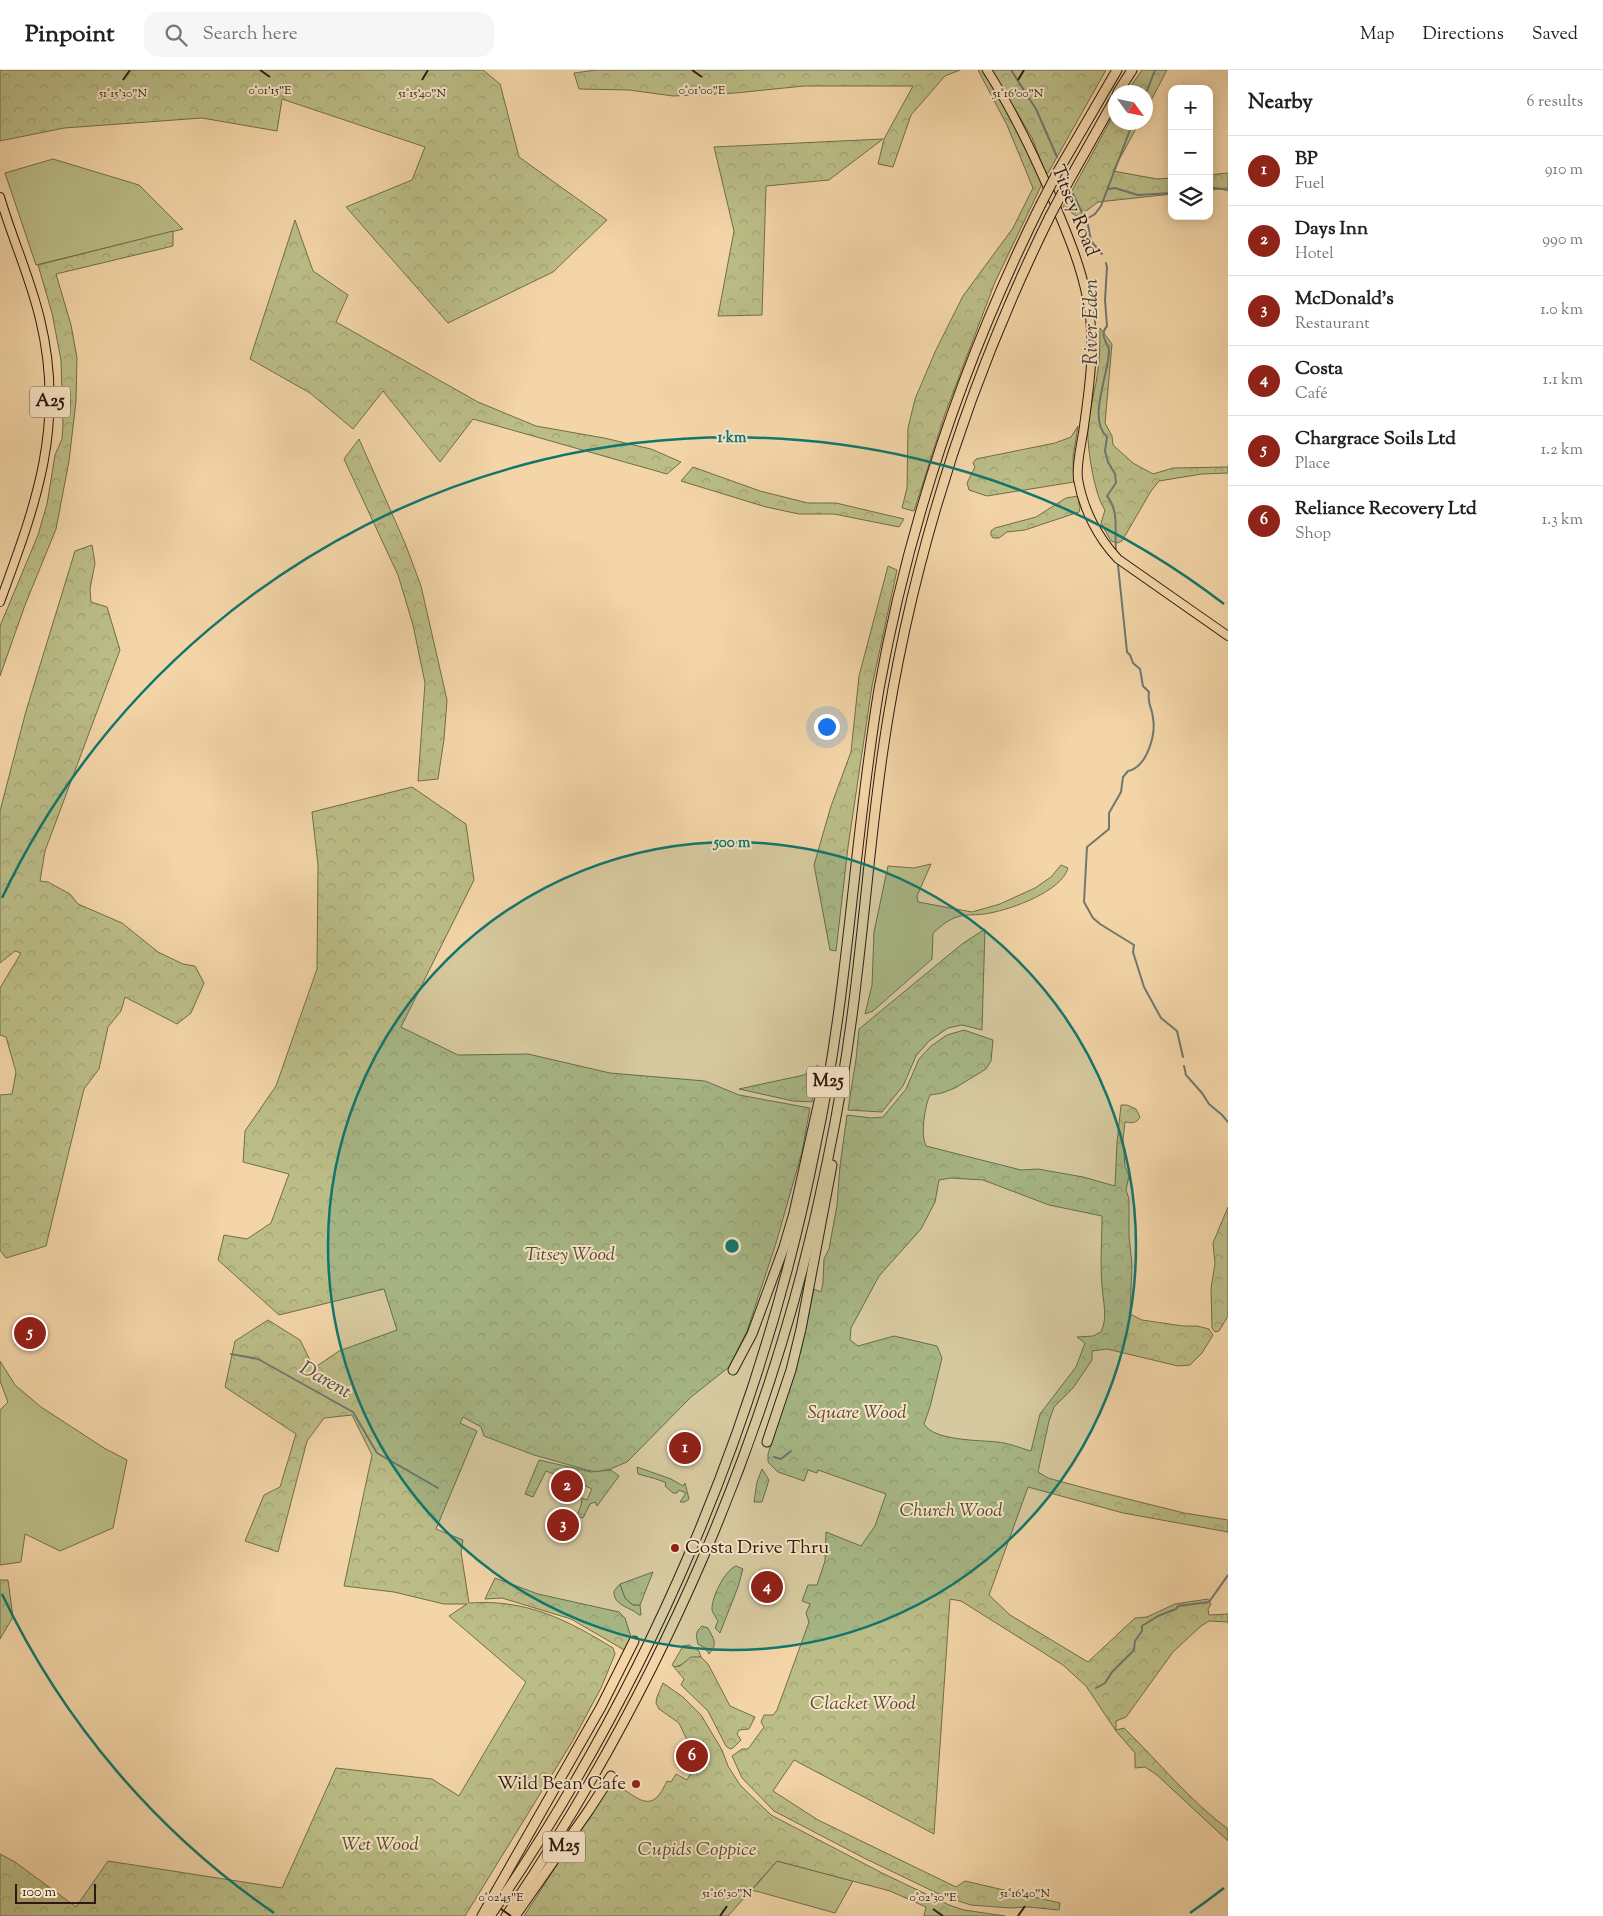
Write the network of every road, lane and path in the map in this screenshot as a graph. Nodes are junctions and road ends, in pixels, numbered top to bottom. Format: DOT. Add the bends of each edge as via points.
graph roads {
  1 [pos="987,70"];
  2 [pos="1117,70"];
  3 [pos="1132,70"];
  4 [pos="1122,85"];
  5 [pos="1108,111"];
  6 [pos="0,197"];
  7 [pos="0,602"];
  8 [pos="1228,636"];
  9 [pos="831,1063"];
  10 [pos="835,1124"];
  11 [pos="733,1370"];
  12 [pos="767,1442"];
  13 [pos="634,1641"];
  14 [pos="611,1776"];
  15 [pos="482,1916"];
  16 [pos="490,1916"];
  17 [pos="506,1916"];
  18 [pos="515,1916"];
  1 -- 8 [label="main road, Titsey Road" via="1044,176 1077,258 1088,299 1091,372 1078,479 1090,518 1106,547 1118,559"];
  2 -- 9 [label="highway, M25, bridge" via="1040,206 997,300 929,486 905,571 870,744"];
  3 -- 4 [label="highway"];
  5 -- 10 [label="highway, M25, bridge" via="1050,216 1006,311 970,402 938,499 912,598 883,747 852,1017"];
  6 -- 7 [label="main road, A25" via="39,313 50,391 42,478"];
  9 -- 11 [label="highway, M25" via="819,1098 784,1247 752,1334"];
  9 -- 16 [label="highway, M25" via="810,1178 782,1291 712,1498 671,1596 598,1741 543,1835"];
  10 -- 12 [label="highway, M25" via="831,1176 801,1329"];
  10 -- 17 [label="highway, M25" via="815,1220 778,1354 715,1529 663,1645 618,1732 564,1828"];
  13 -- 15 [label="highway, M25" via="598,1713"];
  14 -- 18 [label="highway, M25"];
}
